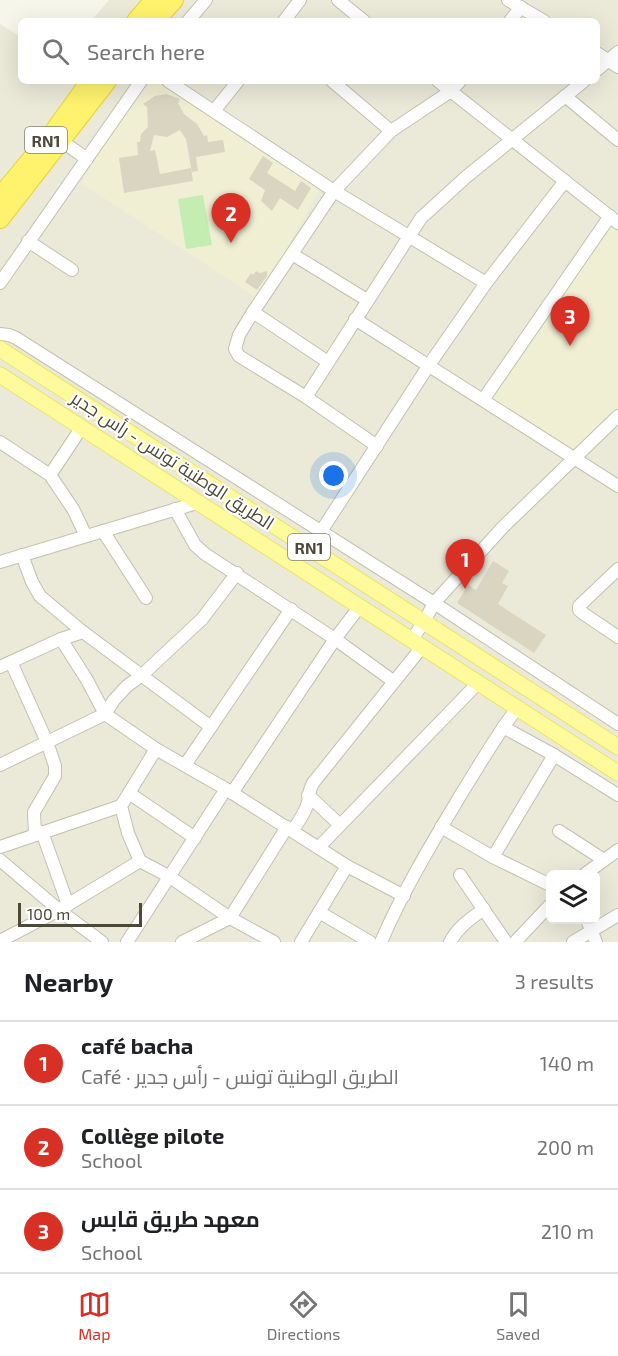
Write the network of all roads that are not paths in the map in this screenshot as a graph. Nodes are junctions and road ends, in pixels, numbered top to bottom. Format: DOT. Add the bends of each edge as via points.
graph roads {
  1 [pos="154,0"];
  2 [pos="174,0"];
  3 [pos="206,0"];
  4 [pos="300,0"];
  5 [pos="338,0"];
  6 [pos="508,0"];
  7 [pos="521,8"];
  8 [pos="139,18"];
  9 [pos="158,18"];
  10 [pos="191,18"];
  11 [pos="286,18"];
  12 [pos="360,18"];
  13 [pos="513,18"];
  14 [pos="538,18"];
  15 [pos="600,54"];
  16 [pos="615,60"];
  17 [pos="600,68"];
  18 [pos="88,84"];
  19 [pos="104,84"];
  20 [pos="139,84"];
  21 [pos="173,84"];
  22 [pos="236,84"];
  23 [pos="336,84"];
  24 [pos="442,84"];
  25 [pos="457,84"];
  26 [pos="580,84"];
  27 [pos="451,91"];
  28 [pos="566,96"];
  29 [pos="214,111"];
  30 [pos="392,132"];
  31 [pos="56,137"];
  32 [pos="511,139"];
  33 [pos="618,140"];
  34 [pos="87,159"];
  35 [pos="566,180"];
  36 [pos="334,191"];
  37 [pos="0,197"];
  38 [pos="0,219"];
  39 [pos="614,219"];
  40 [pos="407,237"];
  41 [pos="28,242"];
  42 [pos="292,254"];
  43 [pos="72,270"];
  44 [pos="0,283"];
  45 [pos="486,283"];
  46 [pos="368,300"];
  47 [pos="254,312"];
  48 [pos="355,319"];
  49 [pos="0,334"];
  50 [pos="0,349"];
  51 [pos="328,362"];
  52 [pos="429,365"];
  53 [pos="0,375"];
  54 [pos="306,397"];
  55 [pos="483,400"];
  56 [pos="618,416"];
  57 [pos="82,427"];
  58 [pos="0,442"];
  59 [pos="377,446"];
  60 [pos="574,459"];
  61 [pos="50,475"];
  62 [pos="618,486"];
  63 [pos="200,502"];
  64 [pos="175,509"];
  65 [pos="103,531"];
  66 [pos="321,532"];
  67 [pos="86,536"];
  68 [pos="22,555"];
  69 [pos="0,562"];
  70 [pos="618,569"];
  71 [pos="237,573"];
  72 [pos="146,598"];
  73 [pos="434,603"];
  74 [pos="360,606"];
  75 [pos="291,609"];
  76 [pos="424,622"];
  77 [pos="83,632"];
  78 [pos="618,637"];
  79 [pos="61,639"];
  80 [pos="335,639"];
  81 [pos="417,643"];
  82 [pos="6,664"];
  83 [pos="142,675"];
  84 [pos="393,681"];
  85 [pos="479,682"];
  86 [pos="518,707"];
  87 [pos="105,714"];
  88 [pos="618,724"];
  89 [pos="211,727"];
  90 [pos="503,727"];
  91 [pos="47,742"];
  92 [pos="618,747"];
  93 [pos="156,749"];
  94 [pos="554,755"];
  95 [pos="0,765"];
  96 [pos="185,765"];
  97 [pos="618,773"];
  98 [pos="229,791"];
  99 [pos="129,793"];
  100 [pos="308,795"];
  101 [pos="618,795"];
  102 [pos="121,806"];
  103 [pos="340,825"];
  104 [pos="441,827"];
  105 [pos="290,829"];
  106 [pos="559,831"];
  107 [pos="38,833"];
  108 [pos="195,838"];
  109 [pos="0,846"];
  110 [pos="319,847"];
  111 [pos="618,850"];
  112 [pos="494,857"];
  113 [pos="0,860"];
  114 [pos="604,860"];
  115 [pos="140,861"];
  116 [pos="347,866"];
  117 [pos="590,870"];
  118 [pos="460,875"];
  119 [pos="170,877"];
  120 [pos="546,883"];
  121 [pos="404,896"];
  122 [pos="63,907"];
  123 [pos="484,909"];
  124 [pos="546,909"];
  125 [pos="319,912"];
  126 [pos="618,915"];
  127 [pos="230,918"];
  128 [pos="592,931"];
  129 [pos="0,941"];
  130 [pos="102,942"];
  131 [pos="128,942"];
  132 [pos="182,942"];
  133 [pos="274,942"];
  134 [pos="301,942"];
  135 [pos="370,942"];
  136 [pos="381,942"];
  137 [pos="450,942"];
  138 [pos="506,942"];
  139 [pos="515,942"];
  140 [pos="573,942"];
  1 -- 8 [label="highway"];
  2 -- 9 [label="highway"];
  3 -- 10 [label="street"];
  4 -- 11 [label="street"];
  5 -- 12 [label="street"];
  6 -- 7 [label="street"];
  7 -- 13 [label="street"];
  7 -- 14 [label="street"];
  15 -- 16 [label="street"];
  16 -- 17 [label="street"];
  18 -- 31 [label="highway, RN1"];
  19 -- 31 [label="highway, RN1"];
  20 -- 34 [label="street"];
  21 -- 29 [label="street"];
  22 -- 29 [label="street"];
  23 -- 30 [label="street"];
  24 -- 27 [label="street"];
  25 -- 27 [label="street"];
  26 -- 28 [label="street"];
  27 -- 30 [label="street"];
  27 -- 32 [label="street"];
  28 -- 32 [label="street"];
  28 -- 33 [label="street"];
  29 -- 36 [label="street"];
  30 -- 36 [label="street"];
  31 -- 34 [label="street"];
  31 -- 37 [label="highway, RN1"];
  31 -- 38 [label="highway, RN1"];
  32 -- 35 [label="street"];
  32 -- 40 [label="street" via="421,218"];
  34 -- 41 [label="street"];
  35 -- 39 [label="street"];
  35 -- 45 [label="street"];
  36 -- 40 [label="street"];
  36 -- 42 [label="street"];
  39 -- 55 [label="street"];
  40 -- 45 [label="street"];
  40 -- 46 [label="street"];
  41 -- 43 [label="street"];
  41 -- 44 [label="street"];
  42 -- 46 [label="street"];
  42 -- 47 [label="street"];
  45 -- 52 [label="street"];
  46 -- 48 [label="street"];
  47 -- 51 [label="street"];
  47 -- 54 [label="street" via="239,335 235,349 239,356"];
  48 -- 51 [label="street"];
  48 -- 52 [label="street"];
  49 -- 66 [label="street" via="16,338"];
  50 -- 76 [label="main road, الطريق الوطنية تونس - رأس جدير / RN1"];
  51 -- 54 [label="street"];
  52 -- 55 [label="street"];
  52 -- 59 [label="street"];
  53 -- 57 [label="main road, الطريق الوطنية تونس - رأس جدير / RN1"];
  54 -- 59 [label="street"];
  55 -- 60 [label="street"];
  56 -- 60 [label="street"];
  57 -- 61 [label="street"];
  57 -- 63 [label="main road, الطريق الوطنية تونس - رأس جدير / RN1"];
  58 -- 61 [label="street"];
  59 -- 66 [label="street"];
  60 -- 62 [label="street"];
  60 -- 73 [label="street" via="503,527"];
  61 -- 67 [label="street"];
  63 -- 64 [label="street"];
  63 -- 74 [label="main road, الطريق الوطنية تونس - رأس جدير / RN1"];
  64 -- 65 [label="street"];
  64 -- 71 [label="street" via="195,545"];
  65 -- 67 [label="street"];
  65 -- 72 [label="street"];
  66 -- 73 [label="street"];
  67 -- 68 [label="street"];
  68 -- 69 [label="street"];
  68 -- 77 [label="street" via="40,596"];
  70 -- 78 [label="street" via="579,606 584,614"];
  71 -- 75 [label="street"];
  71 -- 83 [label="street" via="202,619"];
  73 -- 76 [label="street"];
  73 -- 88 [label="street"];
  74 -- 80 [label="street"];
  74 -- 81 [label="main road, الطريق الوطنية تونس - رأس جدير / RN1"];
  75 -- 80 [label="street"];
  75 -- 89 [label="street"];
  76 -- 81 [label="street"];
  76 -- 92 [label="main road, الطريق الوطنية تونس - رأس جدير / RN1"];
  77 -- 79 [label="street"];
  77 -- 83 [label="street"];
  79 -- 82 [label="street"];
  79 -- 87 [label="street"];
  80 -- 84 [label="street"];
  80 -- 98 [label="street"];
  81 -- 84 [label="street"];
  81 -- 85 [label="main road, الطريق الوطنية تونس - رأس جدير / RN1"];
  82 -- 91 [label="street"];
  83 -- 87 [label="street" via="114,700"];
  83 -- 89 [label="street"];
  84 -- 100 [label="street"];
  85 -- 86 [label="main road, الطريق الوطنية تونس - رأس جدير / RN1"];
  85 -- 103 [label="street"];
  86 -- 90 [label="street"];
  86 -- 97 [label="main road, الطريق الوطنية تونس - رأس جدير / RN1"];
  87 -- 91 [label="street"];
  87 -- 93 [label="street"];
  89 -- 96 [label="street"];
  90 -- 94 [label="street"];
  90 -- 104 [label="street"];
  91 -- 95 [label="street"];
  91 -- 107 [label="street" via="55,776 34,812"];
  93 -- 96 [label="street"];
  93 -- 99 [label="street"];
  94 -- 101 [label="street"];
  94 -- 112 [label="street"];
  96 -- 98 [label="street"];
  98 -- 105 [label="street"];
  98 -- 108 [label="street"];
  99 -- 102 [label="street"];
  99 -- 108 [label="street"];
  100 -- 103 [label="street"];
  100 -- 105 [label="street" via="307,806"];
  102 -- 107 [label="street"];
  102 -- 115 [label="street"];
  103 -- 110 [label="street"];
  104 -- 112 [label="street"];
  104 -- 121 [label="street"];
  105 -- 110 [label="street"];
  105 -- 127 [label="street"];
  106 -- 114 [label="street"];
  107 -- 109 [label="street"];
  107 -- 122 [label="street"];
  108 -- 119 [label="street"];
  110 -- 116 [label="street"];
  111 -- 114 [label="street"];
  112 -- 120 [label="street"];
  113 -- 122 [label="street"];
  114 -- 117 [label="street"];
  115 -- 119 [label="street"];
  115 -- 122 [label="street"];
  116 -- 121 [label="street"];
  116 -- 125 [label="street"];
  118 -- 123 [label="street"];
  119 -- 127 [label="street"];
  119 -- 131 [label="street"];
  121 -- 136 [label="street"];
  122 -- 129 [label="street"];
  122 -- 130 [label="street"];
  123 -- 137 [label="street" via="467,921"];
  123 -- 138 [label="street"];
  124 -- 139 [label="street"];
  125 -- 134 [label="street"];
  125 -- 135 [label="street"];
  126 -- 128 [label="street"];
  127 -- 132 [label="street"];
  127 -- 133 [label="street"];
  128 -- 140 [label="street"];
}
